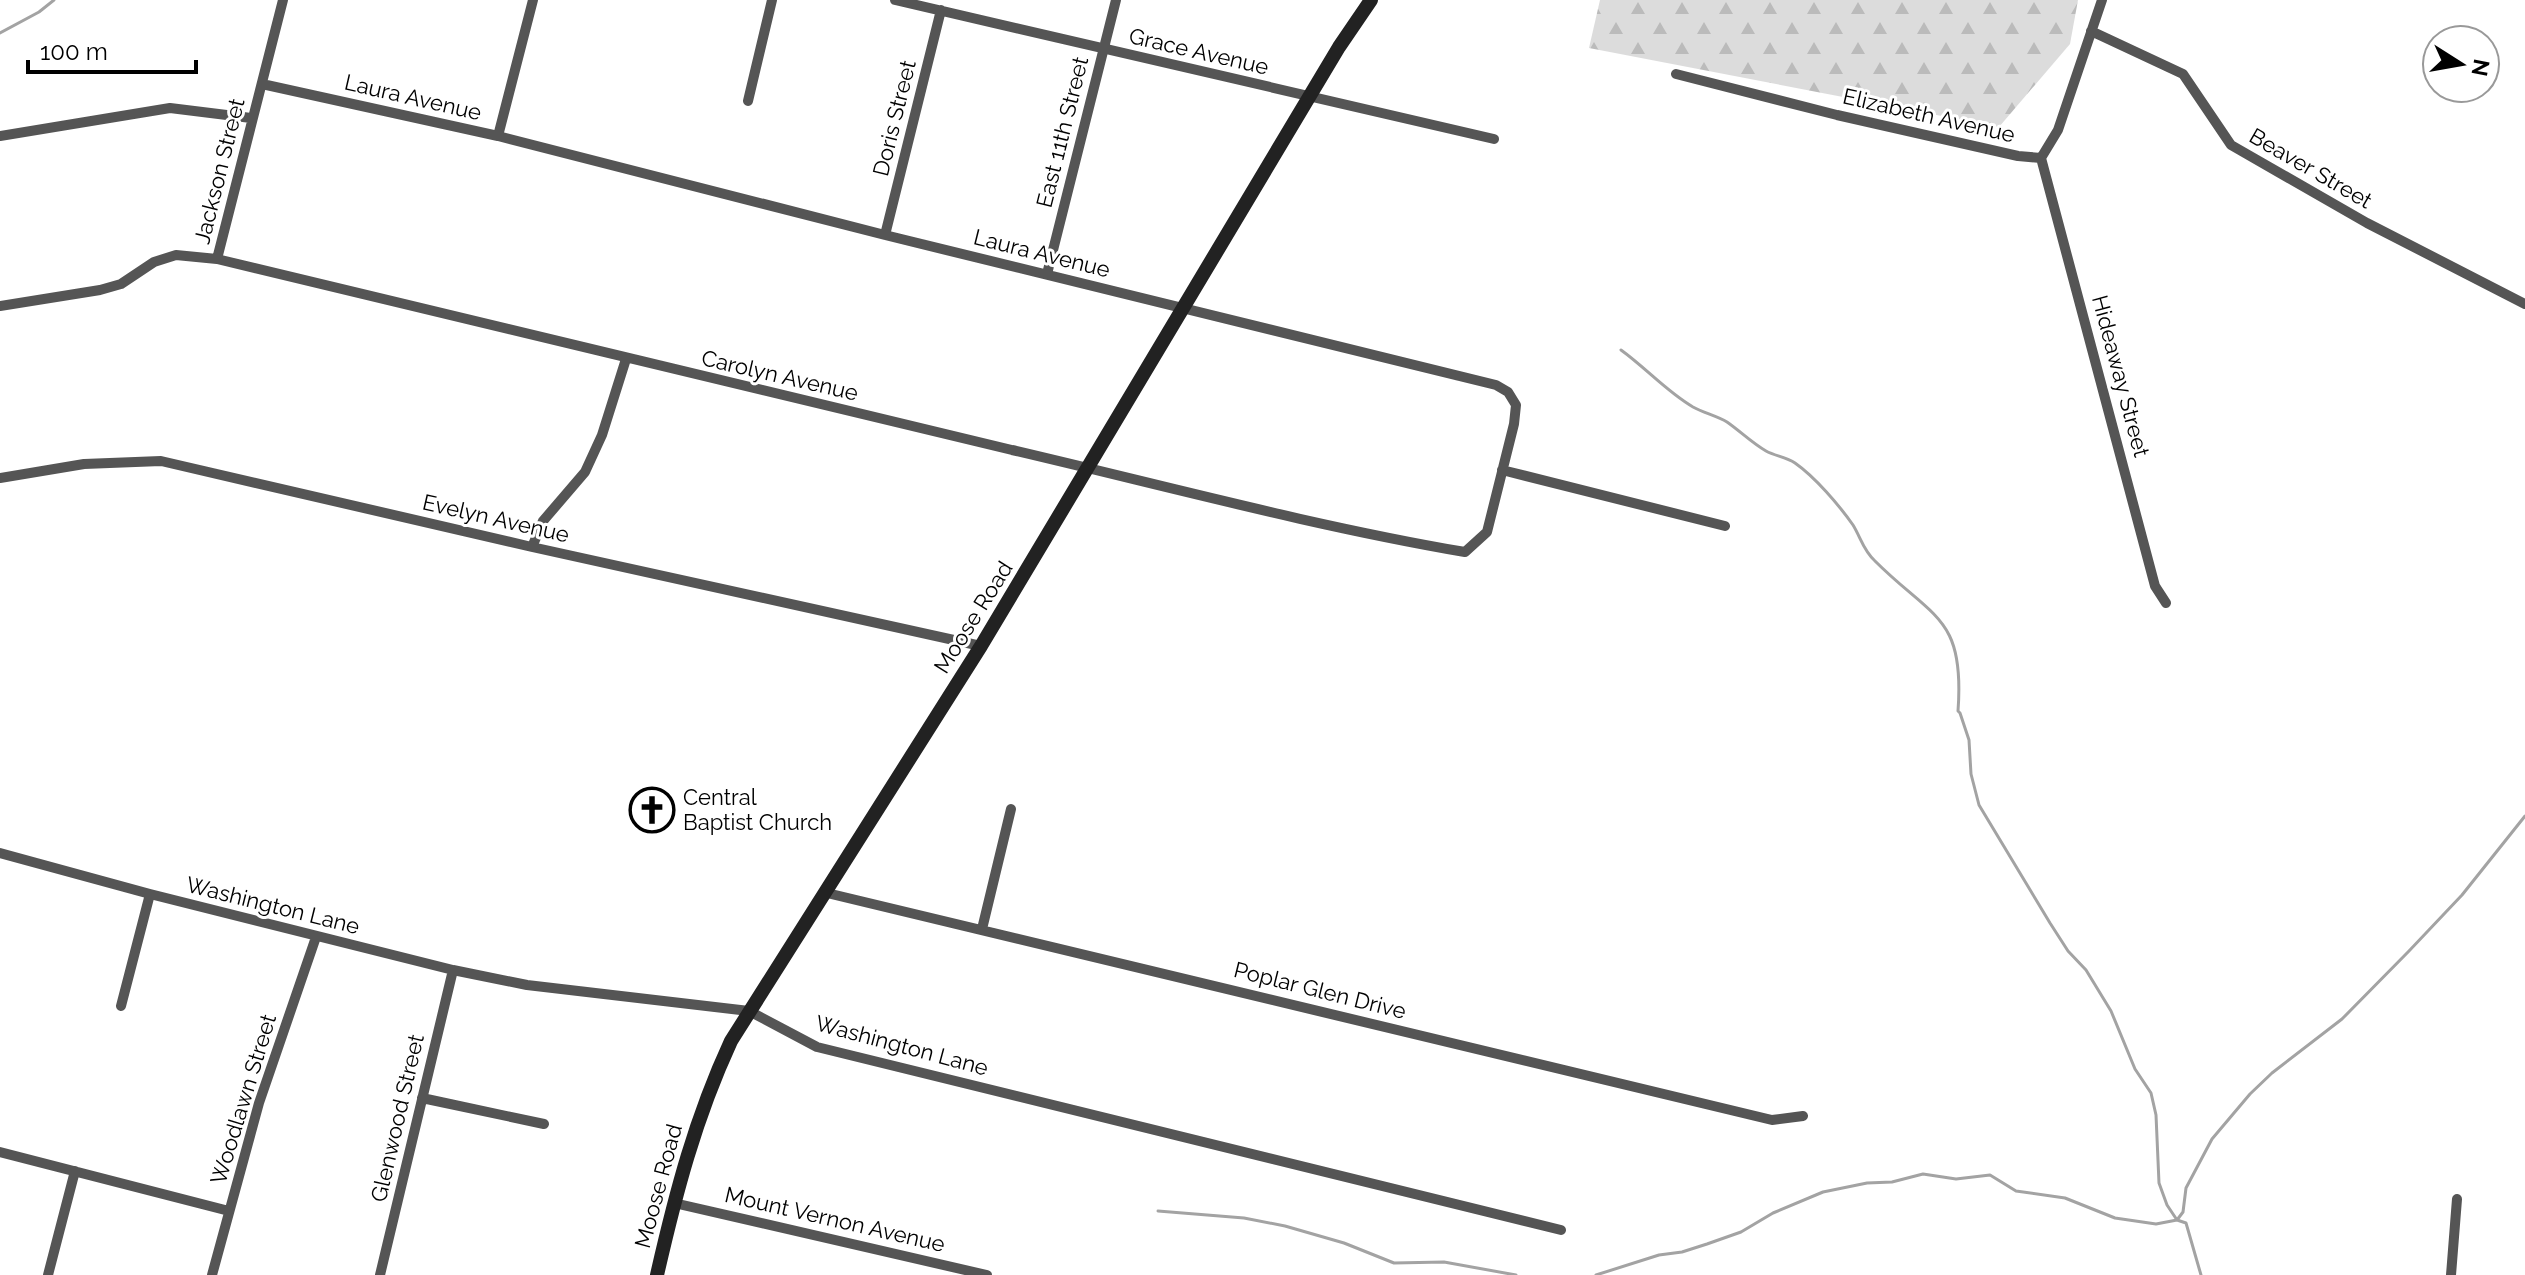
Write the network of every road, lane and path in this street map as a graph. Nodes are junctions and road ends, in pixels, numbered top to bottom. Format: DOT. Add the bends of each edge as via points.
graph roads {
  1 [pos="283,0"];
  2 [pos="533,0"];
  3 [pos="772,0"];
  4 [pos="895,0"];
  5 [pos="1116,0"];
  6 [pos="1370,0"];
  7 [pos="2102,0"];
  8 [pos="941,10"];
  9 [pos="2091,31"];
  10 [pos="1104,49"];
  11 [pos="1676,74"];
  12 [pos="262,84"];
  13 [pos="1309,97"];
  14 [pos="748,101"];
  15 [pos="251,118"];
  16 [pos="0,136"];
  17 [pos="498,136"];
  18 [pos="1494,139"];
  19 [pos="2041,158"];
  20 [pos="885,235"];
  21 [pos="217,259"];
  22 [pos="1047,274"];
  23 [pos="2525,304"];
  24 [pos="0,306"];
  25 [pos="1184,309"];
  26 [pos="626,359"];
  27 [pos="1089,468"];
  28 [pos="1502,470"];
  29 [pos="0,478"];
  30 [pos="1725,526"];
  31 [pos="532,547"];
  32 [pos="2166,603"];
  33 [pos="981,646"];
  34 [pos="1011,809"];
  35 [pos="0,853"];
  36 [pos="827,893"];
  37 [pos="150,894"];
  38 [pos="982,929"];
  39 [pos="316,937"];
  40 [pos="453,970"];
  41 [pos="121,1006"];
  42 [pos="749,1011"];
  43 [pos="422,1098"];
  44 [pos="1803,1116"];
  45 [pos="544,1124"];
  46 [pos="0,1152"];
  47 [pos="75,1171"];
  48 [pos="2457,1199"];
  49 [pos="674,1203"];
  50 [pos="229,1211"];
  51 [pos="1561,1230"];
  52 [pos="48,1275"];
  53 [pos="212,1275"];
  54 [pos="380,1275"];
  55 [pos="657,1275"];
  56 [pos="987,1275"];
  57 [pos="2451,1275"];
  1 -- 12 [label="street, Jackson Street"];
  2 -- 17 [label="street"];
  3 -- 14 [label="street"];
  4 -- 8 [label="street, Grace Avenue"];
  5 -- 10 [label="street, East 11th Street"];
  6 -- 13 [label="street, Moose Road"];
  7 -- 9 [label="street"];
  8 -- 10 [label="street, Grace Avenue"];
  8 -- 20 [label="street, Doris Street"];
  9 -- 19 [label="street, Elizabeth Avenue" via="2058,130"];
  9 -- 23 [label="street, Beaver Street" via="2183,74 2231,145"];
  10 -- 13 [label="street, Grace Avenue"];
  10 -- 22 [label="street, East 11th Street"];
  11 -- 19 [label="street, Elizabeth Avenue"];
  12 -- 15 [label="street, Jackson Street"];
  12 -- 17 [label="street, Laura Avenue"];
  13 -- 18 [label="street, Grace Avenue"];
  13 -- 25 [label="street, Moose Road"];
  15 -- 16 [label="street" via="170,108"];
  15 -- 21 [label="street, Jackson Street"];
  17 -- 20 [label="street, Laura Avenue"];
  19 -- 32 [label="street, Hideaway Street" via="2155,586"];
  20 -- 22 [label="street, Laura Avenue"];
  21 -- 24 [label="street, Carolyn Avenue" via="176,255 154,262 121,284"];
  21 -- 26 [label="street, Carolyn Avenue"];
  22 -- 25 [label="street, Laura Avenue"];
  25 -- 27 [label="street, Moose Road"];
  25 -- 28 [label="street, Laura Avenue" via="1496,385 1516,405"];
  26 -- 27 [label="street, Carolyn Avenue"];
  26 -- 31 [label="street" via="585,472 543,521"];
  27 -- 28 [label="street, Carolyn Avenue" via="1465,552 1487,532"];
  27 -- 33 [label="street, Moose Road"];
  28 -- 30 [label="street"];
  29 -- 31 [label="street, Evelyn Avenue" via="84,464 161,461"];
  31 -- 33 [label="street, Evelyn Avenue"];
  33 -- 36 [label="street, Moose Road"];
  34 -- 38 [label="street"];
  35 -- 37 [label="street, Washington Lane"];
  36 -- 38 [label="street, Poplar Glen Drive"];
  36 -- 42 [label="street, Moose Road"];
  37 -- 39 [label="street, Washington Lane"];
  37 -- 41 [label="street"];
  38 -- 44 [label="street, Poplar Glen Drive" via="1772,1120"];
  39 -- 40 [label="street, Washington Lane"];
  39 -- 50 [label="street, Woodlawn Street" via="259,1103"];
  40 -- 42 [label="street, Washington Lane" via="527,985"];
  40 -- 43 [label="street, Glenwood Street"];
  42 -- 49 [label="street, Moose Road" via="708,1091"];
  42 -- 51 [label="street, Washington Lane" via="817,1047"];
  43 -- 45 [label="street"];
  43 -- 54 [label="street, Glenwood Street"];
  46 -- 47 [label="street"];
  47 -- 50 [label="street"];
  47 -- 52 [label="street"];
  48 -- 57 [label="street"];
  49 -- 55 [label="street, Moose Road"];
  49 -- 56 [label="street, Mount Vernon Avenue"];
  50 -- 53 [label="street, Woodlawn Street"];
}
